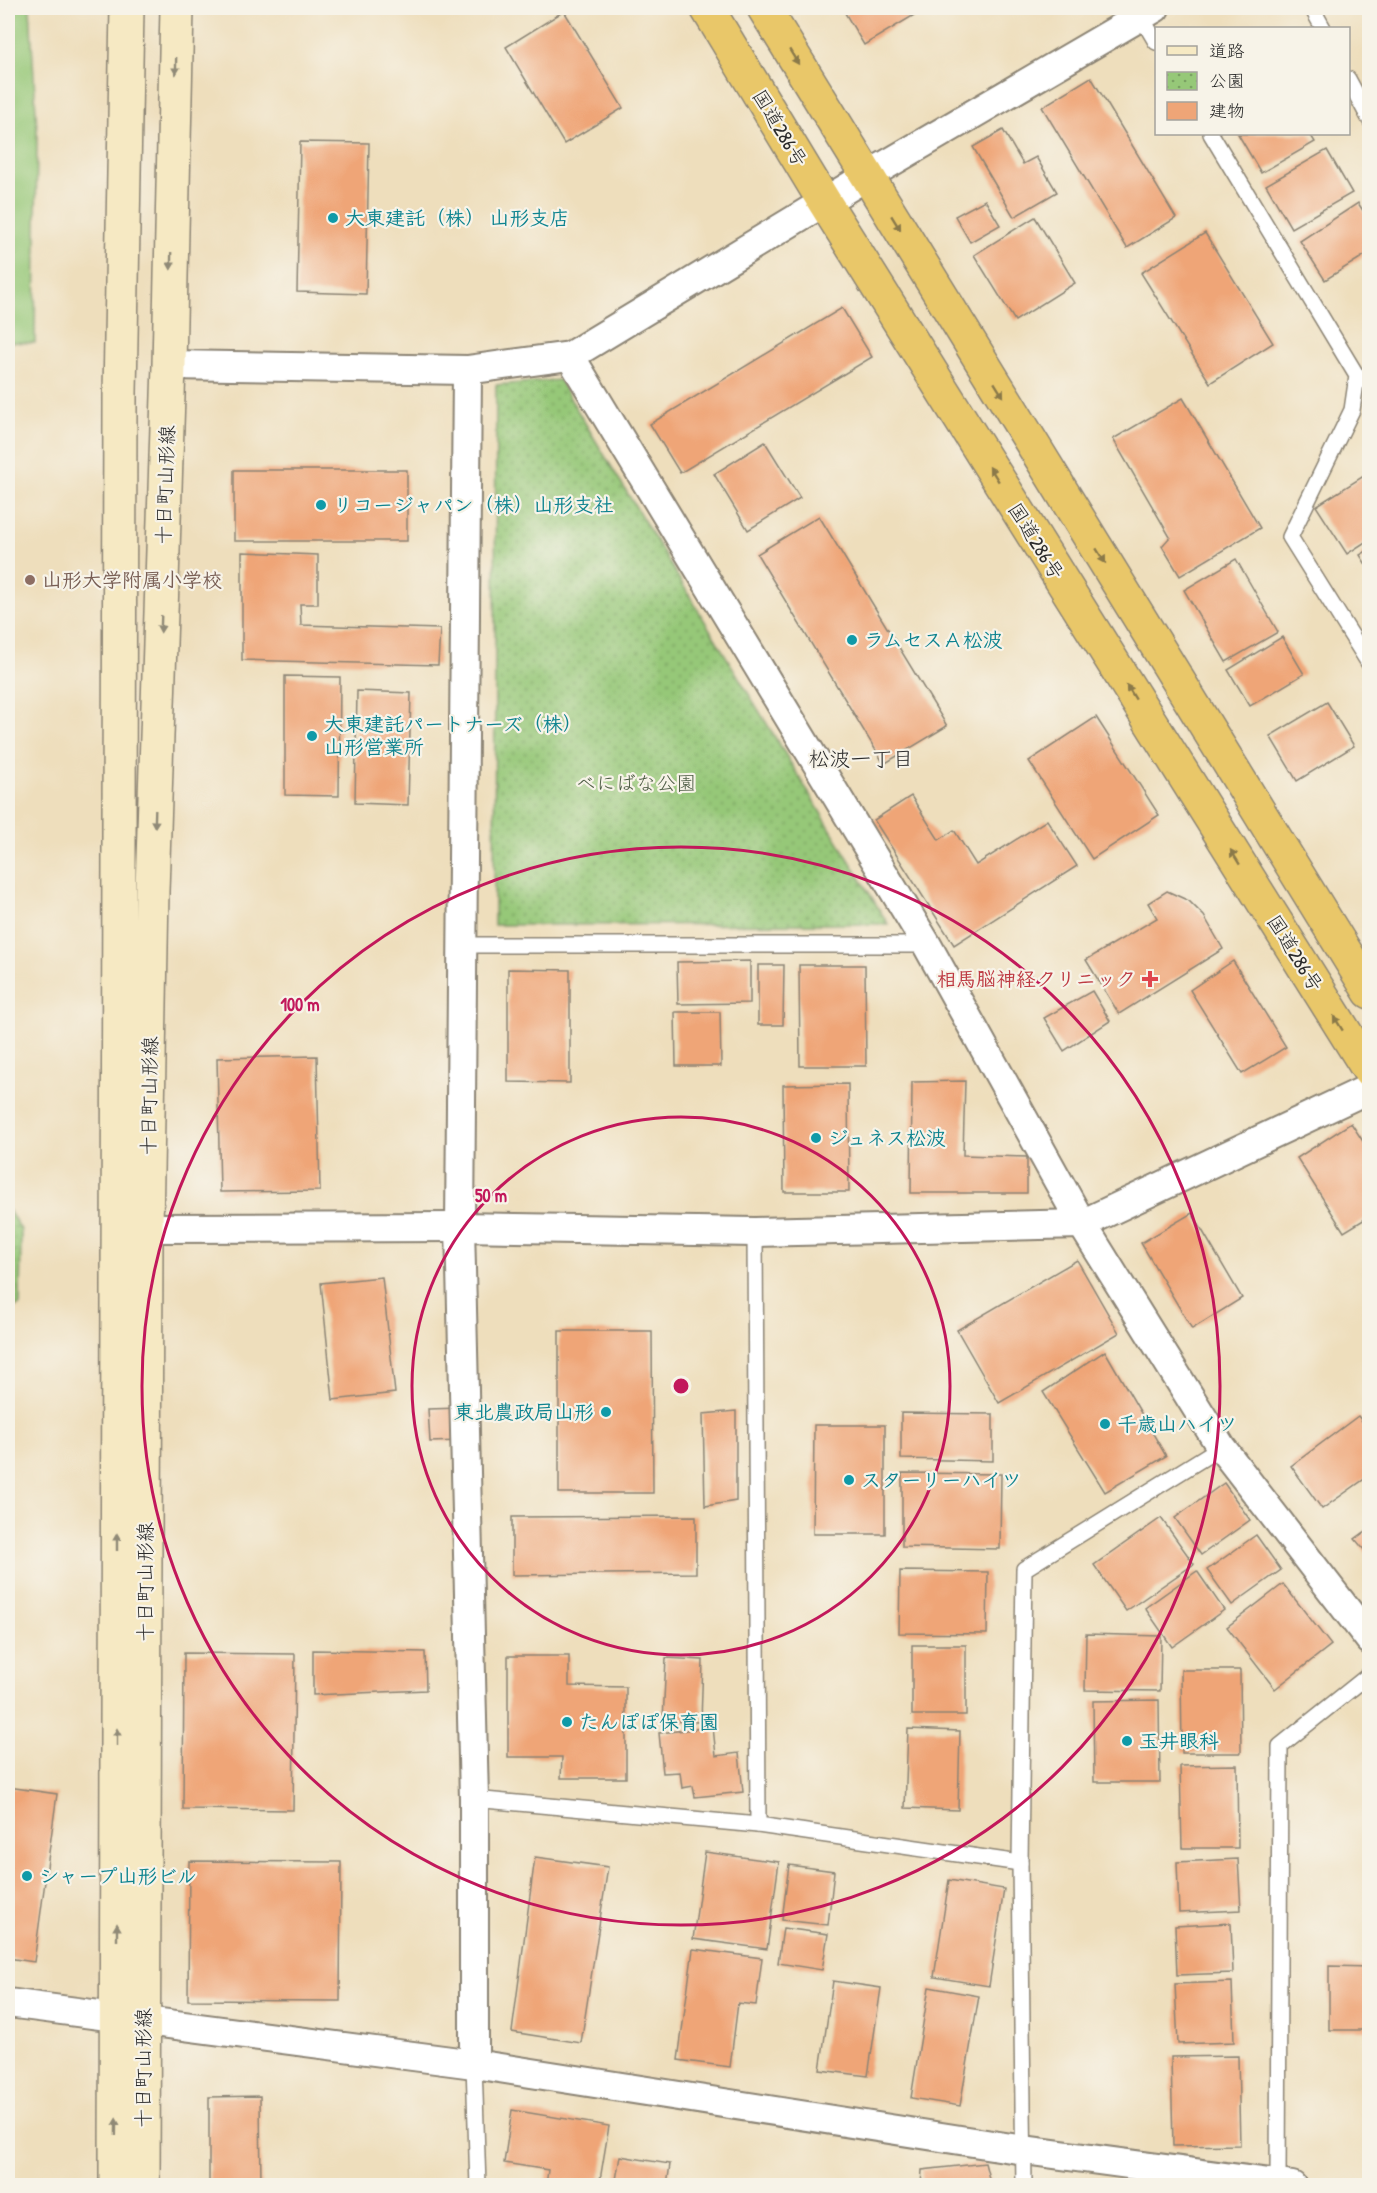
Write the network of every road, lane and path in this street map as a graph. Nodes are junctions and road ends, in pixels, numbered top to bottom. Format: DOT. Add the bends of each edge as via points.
graph roads {
  1 [pos="127,8"];
  2 [pos="177,8"];
  3 [pos="708,8"];
  4 [pos="764,8"];
  5 [pos="1312,8"];
  6 [pos="1144,10"];
  7 [pos="1322,27"];
  8 [pos="1155,39"];
  9 [pos="1350,83"];
  10 [pos="1370,120"];
  11 [pos="1212,135"];
  12 [pos="867,176"];
  13 [pos="825,203"];
  14 [pos="570,356"];
  15 [pos="169,365"];
  16 [pos="467,370"];
  17 [pos="1370,665"];
  18 [pos="462,945"];
  19 [pos="927,945"];
  20 [pos="1370,992"];
  21 [pos="1370,1072"];
  22 [pos="1370,1088"];
  23 [pos="1082,1224"];
  24 [pos="460,1227"];
  25 [pos="146,1228"];
  26 [pos="755,1232"];
  27 [pos="1221,1447"];
  28 [pos="1370,1640"];
  29 [pos="1370,1674"];
  30 [pos="474,1799"];
  31 [pos="758,1825"];
  32 [pos="1020,1863"];
  33 [pos="8,2003"];
  34 [pos="130,2018"];
  35 [pos="474,2064"];
  36 [pos="1024,2150"];
  37 [pos="1285,2185"];
  38 [pos="116,2186"];
  39 [pos="143,2186"];
  40 [pos="478,2186"];
  41 [pos="1024,2186"];
  34 -- 1 [label="main road, 十日町山形線, one-way" via="120,475"];
  2 -- 15 [label="main road, 十日町山形線, one-way"];
  3 -- 13 [label="highway, 国道286号"];
  4 -- 12 [label="highway, one-way"];
  5 -- 7 [label="lane"];
  6 -- 8 [label="lane"];
  6 -- 12 [label="street"];
  9 -- 10 [label="lane"];
  11 -- 17 [label="lane" via="1357,376 1352,410 1290,537"];
  12 -- 13 [label="street"];
  12 -- 20 [label="highway, one-way"];
  13 -- 14 [label="street"];
  21 -- 13 [label="highway, 国道286号, one-way"];
  14 -- 16 [label="street"];
  14 -- 19 [label="street"];
  15 -- 16 [label="street"];
  15 -- 25 [label="main road, 十日町山形線, one-way"];
  16 -- 18 [label="street"];
  18 -- 19 [label="lane"];
  18 -- 24 [label="street"];
  19 -- 23 [label="street"];
  22 -- 23 [label="street"];
  23 -- 26 [label="street"];
  23 -- 27 [label="street"];
  24 -- 25 [label="street"];
  24 -- 26 [label="street"];
  24 -- 30 [label="street"];
  25 -- 34 [label="main road, 十日町山形線"];
  26 -- 31 [label="lane"];
  27 -- 28 [label="street"];
  27 -- 32 [label="lane" via="1024,1569"];
  29 -- 37 [label="lane" via="1280,1746"];
  30 -- 31 [label="lane"];
  30 -- 35 [label="street"];
  31 -- 32 [label="lane"];
  32 -- 36 [label="lane"];
  33 -- 34 [label="street"];
  34 -- 35 [label="street"];
  38 -- 34 [label="main road, 十日町山形線, one-way"];
  34 -- 39 [label="main road, 十日町山形線"];
  35 -- 36 [label="street"];
  35 -- 40 [label="lane"];
  36 -- 37 [label="street"];
  36 -- 41 [label="lane"];
}
